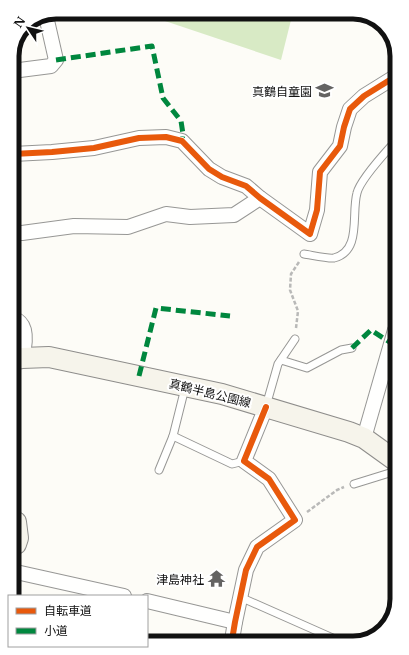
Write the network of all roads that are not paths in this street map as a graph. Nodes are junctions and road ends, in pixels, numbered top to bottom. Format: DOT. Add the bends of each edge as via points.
graph roads {
  1 [pos="47,21"];
  2 [pos="19,70"];
  3 [pos="390,80"];
  4 [pos="390,147"];
  5 [pos="19,154"];
  6 [pos="260,198"];
  7 [pos="19,233"];
  8 [pos="304,254"];
  9 [pos="19,322"];
  10 [pos="295,339"];
  11 [pos="390,347"];
  12 [pos="352,348"];
  13 [pos="19,356"];
  14 [pos="19,358"];
  15 [pos="281,360"];
  16 [pos="186,386"];
  17 [pos="266,407"];
  18 [pos="173,436"];
  19 [pos="364,438"];
  20 [pos="390,457"];
  21 [pos="244,461"];
  22 [pos="159,470"];
  23 [pos="390,472"];
  24 [pos="354,484"];
  25 [pos="19,573"];
  26 [pos="120,595"];
  27 [pos="240,597"];
  28 [pos="148,601"];
  29 [pos="235,622"];
  30 [pos="233,636"];
  31 [pos="329,636"];
  1 -- 2 [label="street" via="56,60 51,66"];
  3 -- 6 [label="street" via="364,96 350,109 340,146 320,172 317,210 310,234"];
  4 -- 8 [label="lane" via="363,180 357,192 351,244 345,253 333,258"];
  5 -- 6 [label="street" via="94,148 139,138 166,138 182,141 209,169 246,186"];
  6 -- 7 [label="street" via="234,215 190,217 166,214 128,227 74,226"];
  9 -- 13 [label="street" via="24,330 25,346"];
  10 -- 15 [label="lane"];
  11 -- 19 [label="street"];
  12 -- 15 [label="lane" via="341,350 306,368"];
  14 -- 16 [label="main road, 真鶴半島公園線" via="49,357"];
  15 -- 17 [label="lane"];
  16 -- 17 [label="main road, 真鶴半島公園線"];
  16 -- 18 [label="lane"];
  17 -- 19 [label="main road, 真鶴半島公園線"];
  17 -- 21 [label="street"];
  18 -- 21 [label="lane" via="232,464"];
  18 -- 22 [label="lane"];
  19 -- 20 [label="main road, 真鶴半島公園線"];
  21 -- 27 [label="street" via="270,479 295,520 257,547 246,570"];
  23 -- 24 [label="lane"];
  25 -- 26 [label="street"];
  27 -- 29 [label="street"];
  27 -- 31 [label="lane"];
  28 -- 29 [label="street"];
  29 -- 30 [label="street"];
}
